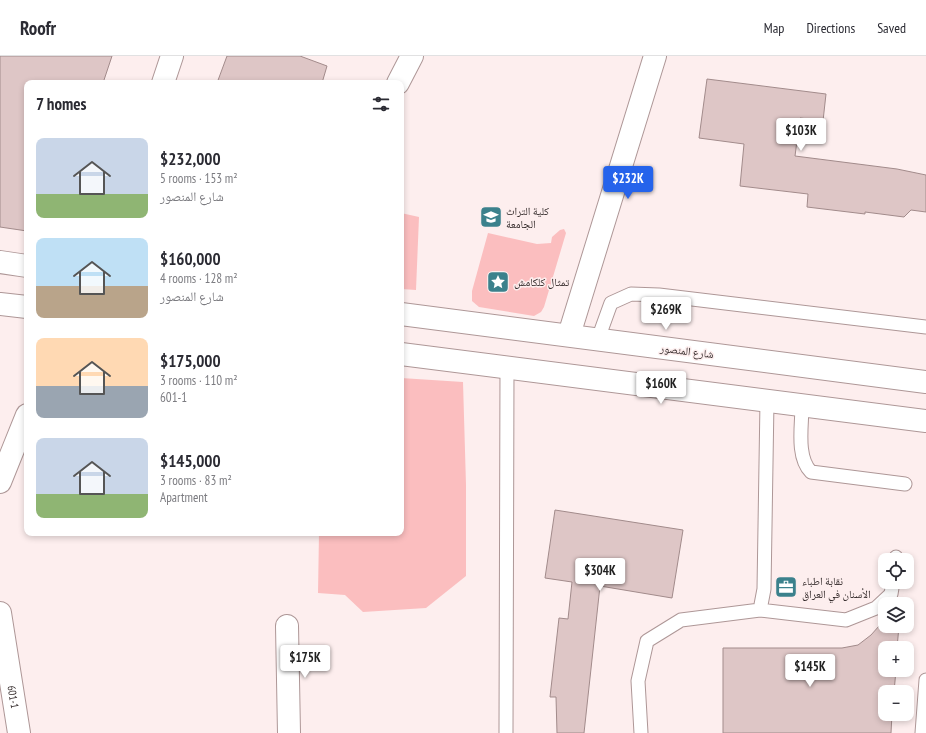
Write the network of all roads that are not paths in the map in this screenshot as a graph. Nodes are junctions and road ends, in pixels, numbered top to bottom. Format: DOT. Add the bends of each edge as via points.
graph roads {
  1 [pos="172,56"];
  2 [pos="412,56"];
  3 [pos="655,56"];
  4 [pos="163,80"];
  5 [pos="400,80"];
  6 [pos="0,262"];
  7 [pos="24,266"];
  8 [pos="0,304"];
  9 [pos="24,307"];
  10 [pos="404,314"];
  11 [pos="926,327"];
  12 [pos="569,335"];
  13 [pos="598,339"];
  14 [pos="404,354"];
  15 [pos="507,368"];
  16 [pos="926,382"];
  17 [pos="767,401"];
  18 [pos="802,406"];
  19 [pos="926,421"];
  20 [pos="24,422"];
  21 [pos="0,482"];
  22 [pos="905,484"];
  23 [pos="892,589"];
  24 [pos="760,610"];
  25 [pos="0,613"];
  26 [pos="287,626"];
  27 [pos="926,680"];
  28 [pos="19,733"];
  29 [pos="289,733"];
  30 [pos="506,733"];
  31 [pos="641,733"];
  32 [pos="922,733"];
  1 -- 4 [label="main road"];
  2 -- 5 [label="main road"];
  3 -- 12 [label="main road"];
  6 -- 7 [label="main road"];
  8 -- 9 [label="main road"];
  10 -- 12 [label="main road, شارع المنصور"];
  11 -- 13 [label="lane" via="659,295 631,294 611,303"];
  12 -- 13 [label="main road, شارع المنصور"];
  13 -- 16 [label="main road, شارع المنصور"];
  14 -- 15 [label="main road"];
  15 -- 17 [label="main road"];
  15 -- 30 [label="lane"];
  17 -- 18 [label="main road"];
  17 -- 24 [label="lane" via="764,589"];
  18 -- 19 [label="main road"];
  18 -- 22 [label="lane" via="802,456 810,472"];
  20 -- 21 [label="main road"];
  23 -- 24 [label="lane" via="891,594 876,608 846,620"];
  24 -- 31 [label="lane" via="681,620 647,641 638,681"];
  25 -- 28 [label="main road, 601-1"];
  26 -- 29 [label="main road"];
  27 -- 32 [label="lane"];
}
